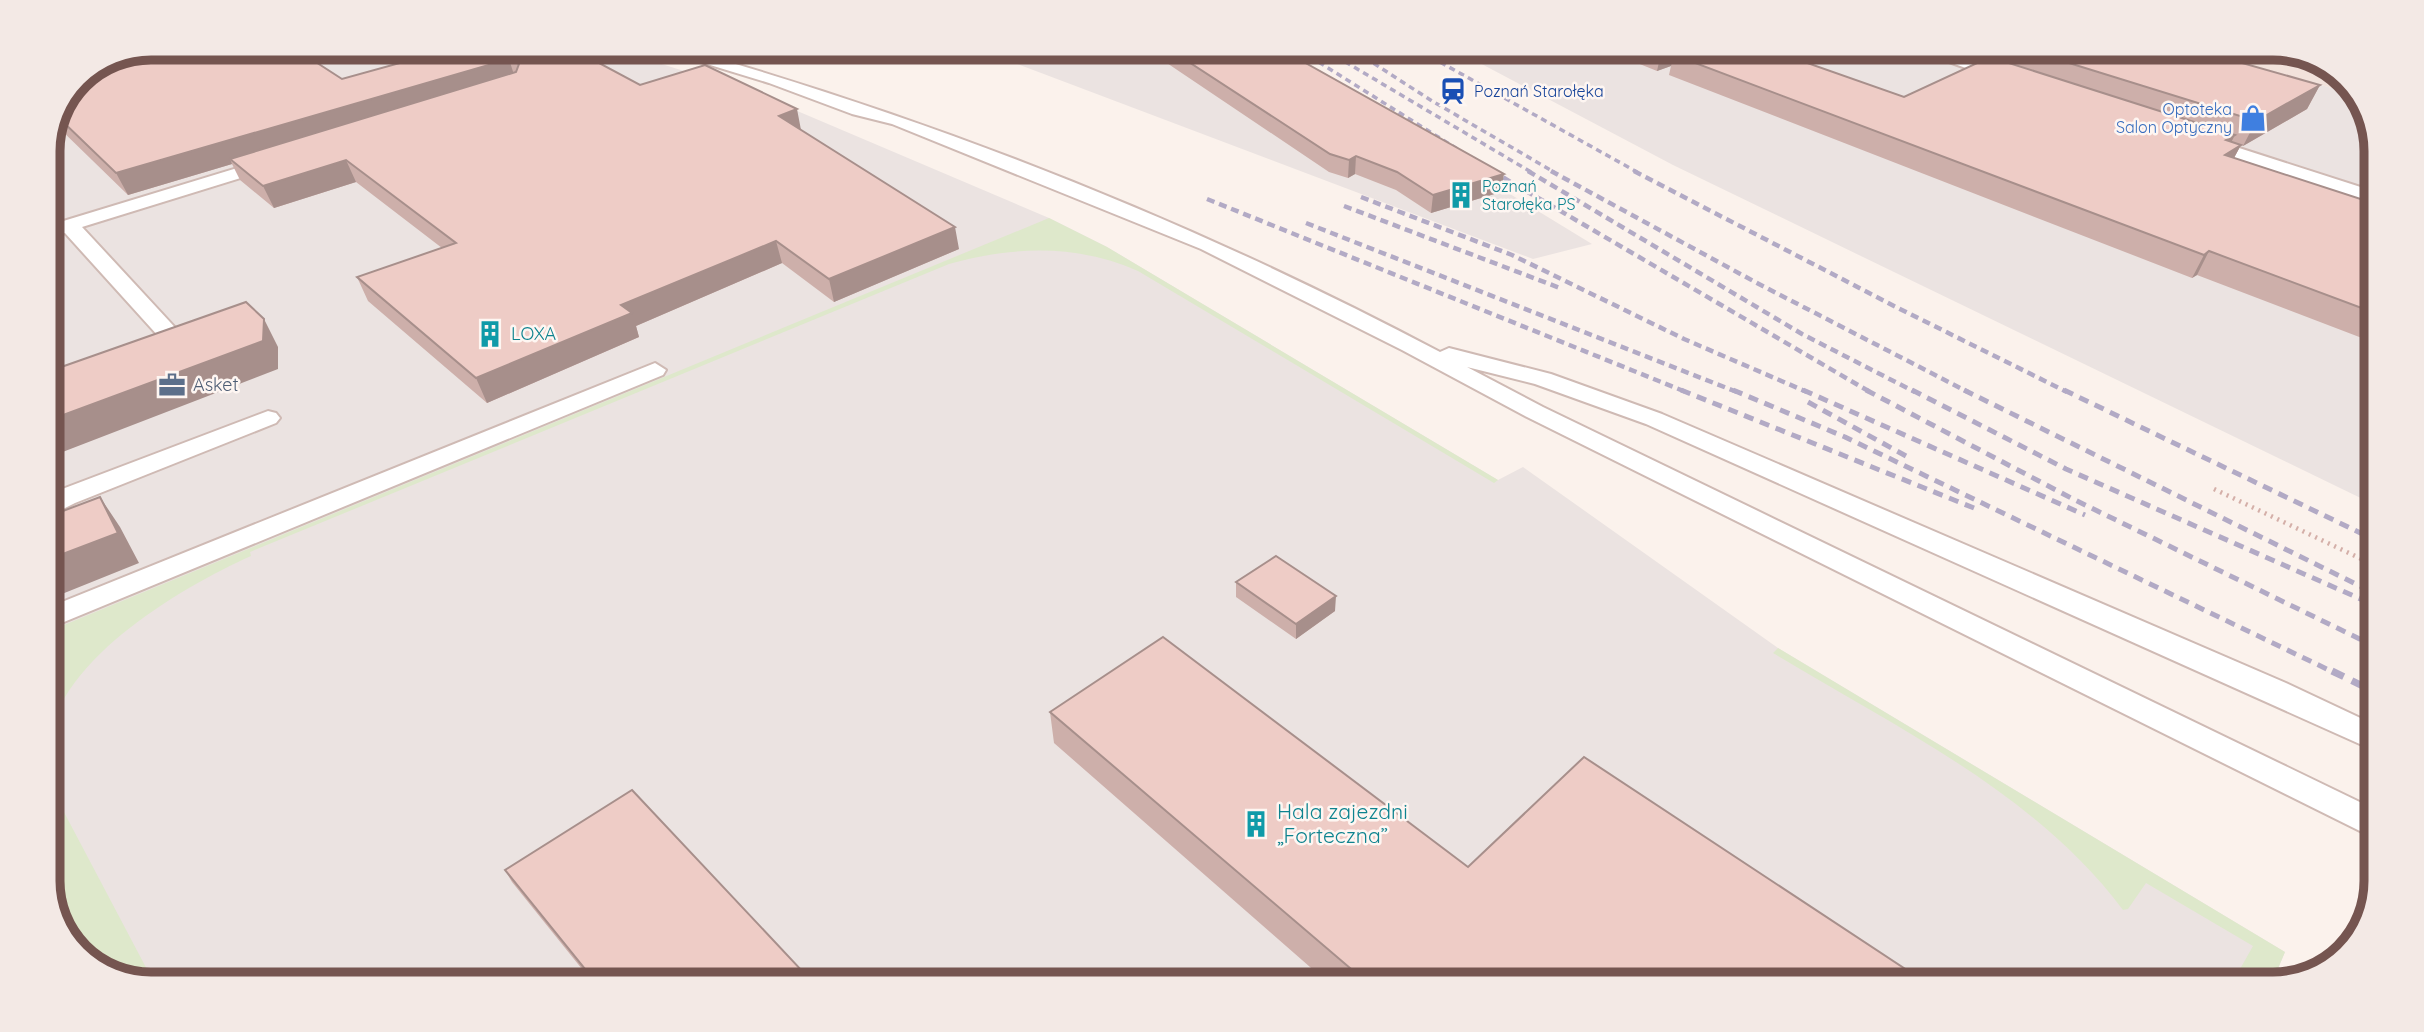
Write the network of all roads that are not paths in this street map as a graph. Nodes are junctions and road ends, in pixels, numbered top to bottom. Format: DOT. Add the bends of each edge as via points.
graph roads {
  1 [pos="705,60"];
  2 [pos="1954,60"];
  3 [pos="2026,83"];
  4 [pos="2194,139"];
  5 [pos="289,157"];
  6 [pos="2364,194"];
  7 [pos="69,225"];
  8 [pos="60,228"];
  9 [pos="1410,345"];
  10 [pos="139,352"];
  11 [pos="655,370"];
  12 [pos="268,418"];
  13 [pos="60,501"];
  14 [pos="60,615"];
  15 [pos="2364,734"];
  16 [pos="2364,819"];
  1 -- 9 [label="lane" via="898,120 1209,245"];
  2 -- 3 [label="lane"];
  4 -- 6 [label="lane"];
  5 -- 7 [label="lane"];
  7 -- 8 [label="lane"];
  7 -- 10 [label="lane" via="174,340"];
  9 -- 15 [label="lane" via="1543,379 1654,419"];
  9 -- 16 [label="lane" via="1535,412"];
  11 -- 14 [label="lane"];
  12 -- 13 [label="lane"];
}
